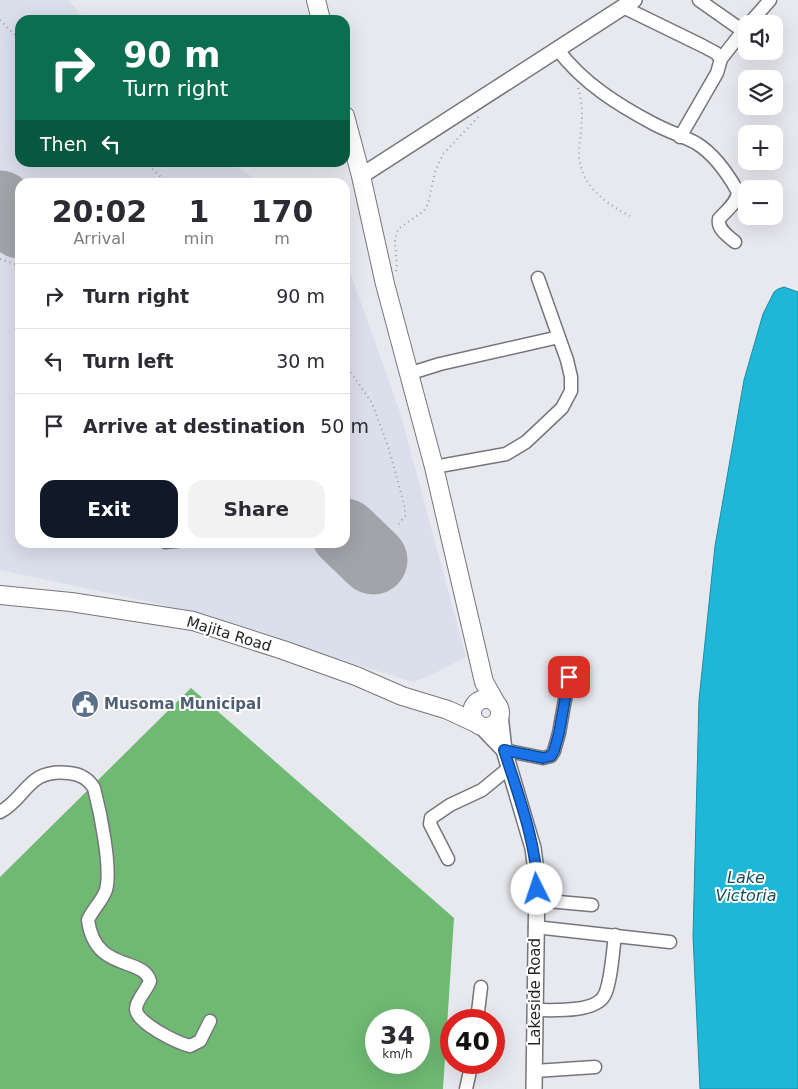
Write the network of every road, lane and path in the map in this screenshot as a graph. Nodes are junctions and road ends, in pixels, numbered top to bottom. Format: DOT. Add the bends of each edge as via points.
graph roads {
  1 [pos="316,0"];
  2 [pos="699,0"];
  3 [pos="770,0"];
  4 [pos="628,3"];
  5 [pos="320,15"];
  6 [pos="757,15"];
  7 [pos="0,20"];
  8 [pos="738,22"];
  9 [pos="15,35"];
  10 [pos="738,37"];
  11 [pos="558,50"];
  12 [pos="721,59"];
  13 [pos="571,67"];
  14 [pos="484,112"];
  15 [pos="350,135"];
  16 [pos="680,136"];
  17 [pos="150,167"];
  18 [pos="361,176"];
  19 [pos="162,178"];
  20 [pos="630,216"];
  21 [pos="735,242"];
  22 [pos="0,259"];
  23 [pos="15,264"];
  24 [pos="538,278"];
  25 [pos="385,284"];
  26 [pos="559,337"];
  27 [pos="350,371"];
  28 [pos="408,374"];
  29 [pos="434,467"];
  30 [pos="398,525"];
  31 [pos="0,595"];
  32 [pos="569,677"];
  33 [pos="485,713"];
  34 [pos="504,750"];
  35 [pos="510,767"];
  36 [pos="0,812"];
  37 [pos="448,859"];
  38 [pos="536,900"];
  39 [pos="592,905"];
  40 [pos="535,927"];
  41 [pos="616,935"];
  42 [pos="670,942"];
  43 [pos="481,987"];
  44 [pos="478,1009"];
  45 [pos="534,1010"];
  46 [pos="210,1021"];
  47 [pos="595,1067"];
  48 [pos="534,1071"];
  49 [pos="469,1074"];
  50 [pos="466,1089"];
  51 [pos="534,1089"];
  1 -- 5 [label="main road"];
  2 -- 8 [label="street"];
  3 -- 6 [label="street"];
  4 -- 11 [label="street"];
  4 -- 12 [label="street" via="716,53"];
  7 -- 9 [label="path"];
  10 -- 12 [label="street"];
  11 -- 13 [label="street"];
  11 -- 18 [label="street"];
  12 -- 16 [label="street" via="717,73"];
  13 -- 16 [label="street" via="612,99"];
  13 -- 20 [label="path" via="583,108 579,152 586,182 615,208"];
  14 -- 25 [label="path" via="443,154 424,211 398,230 394,241 398,268"];
  15 -- 18 [label="main road"];
  16 -- 21 [label="street" via="697,144 713,158 738,192 718,222"];
  17 -- 19 [label="path"];
  18 -- 25 [label="main road"];
  22 -- 23 [label="path"];
  24 -- 26 [label="street"];
  25 -- 28 [label="main road"];
  26 -- 28 [label="street"];
  26 -- 29 [label="street" via="571,377 571,391 562,408 546,425 506,454"];
  27 -- 30 [label="path" via="372,403 380,424 405,508 405,516"];
  28 -- 29 [label="main road"];
  29 -- 33 [label="main road" via="484,682"];
  31 -- 33 [label="main road, Majita Road" via="71,602 193,621 356,676 402,696 448,710"];
  32 -- 34 [label="street" via="559,733 551,756 543,758"];
  33 -- 34 [label="street"];
  33 -- 34 [label="street"];
  34 -- 35 [label="street, Lakeside Road"];
  35 -- 37 [label="street" via="482,790 445,807 431,818 430,824"];
  35 -- 38 [label="street, Lakeside Road" via="533,848"];
  36 -- 46 [label="street" via="7,809 33,781 44,776 60,772 76,774 91,783 103,826 107,873 103,896 88,920 94,940 111,958 149,975 150,981 136,1011 160,1032 190,1046 200,1041"];
  38 -- 39 [label="street"];
  38 -- 40 [label="street, Lakeside Road"];
  40 -- 41 [label="street"];
  40 -- 45 [label="street, Lakeside Road"];
  41 -- 42 [label="street"];
  41 -- 45 [label="street" via="608,985 598,1002 582,1008"];
  43 -- 44 [label="street"];
  45 -- 48 [label="street, Lakeside Road"];
  47 -- 48 [label="street"];
  48 -- 51 [label="street, Lakeside Road"];
  49 -- 50 [label="street"];
}
